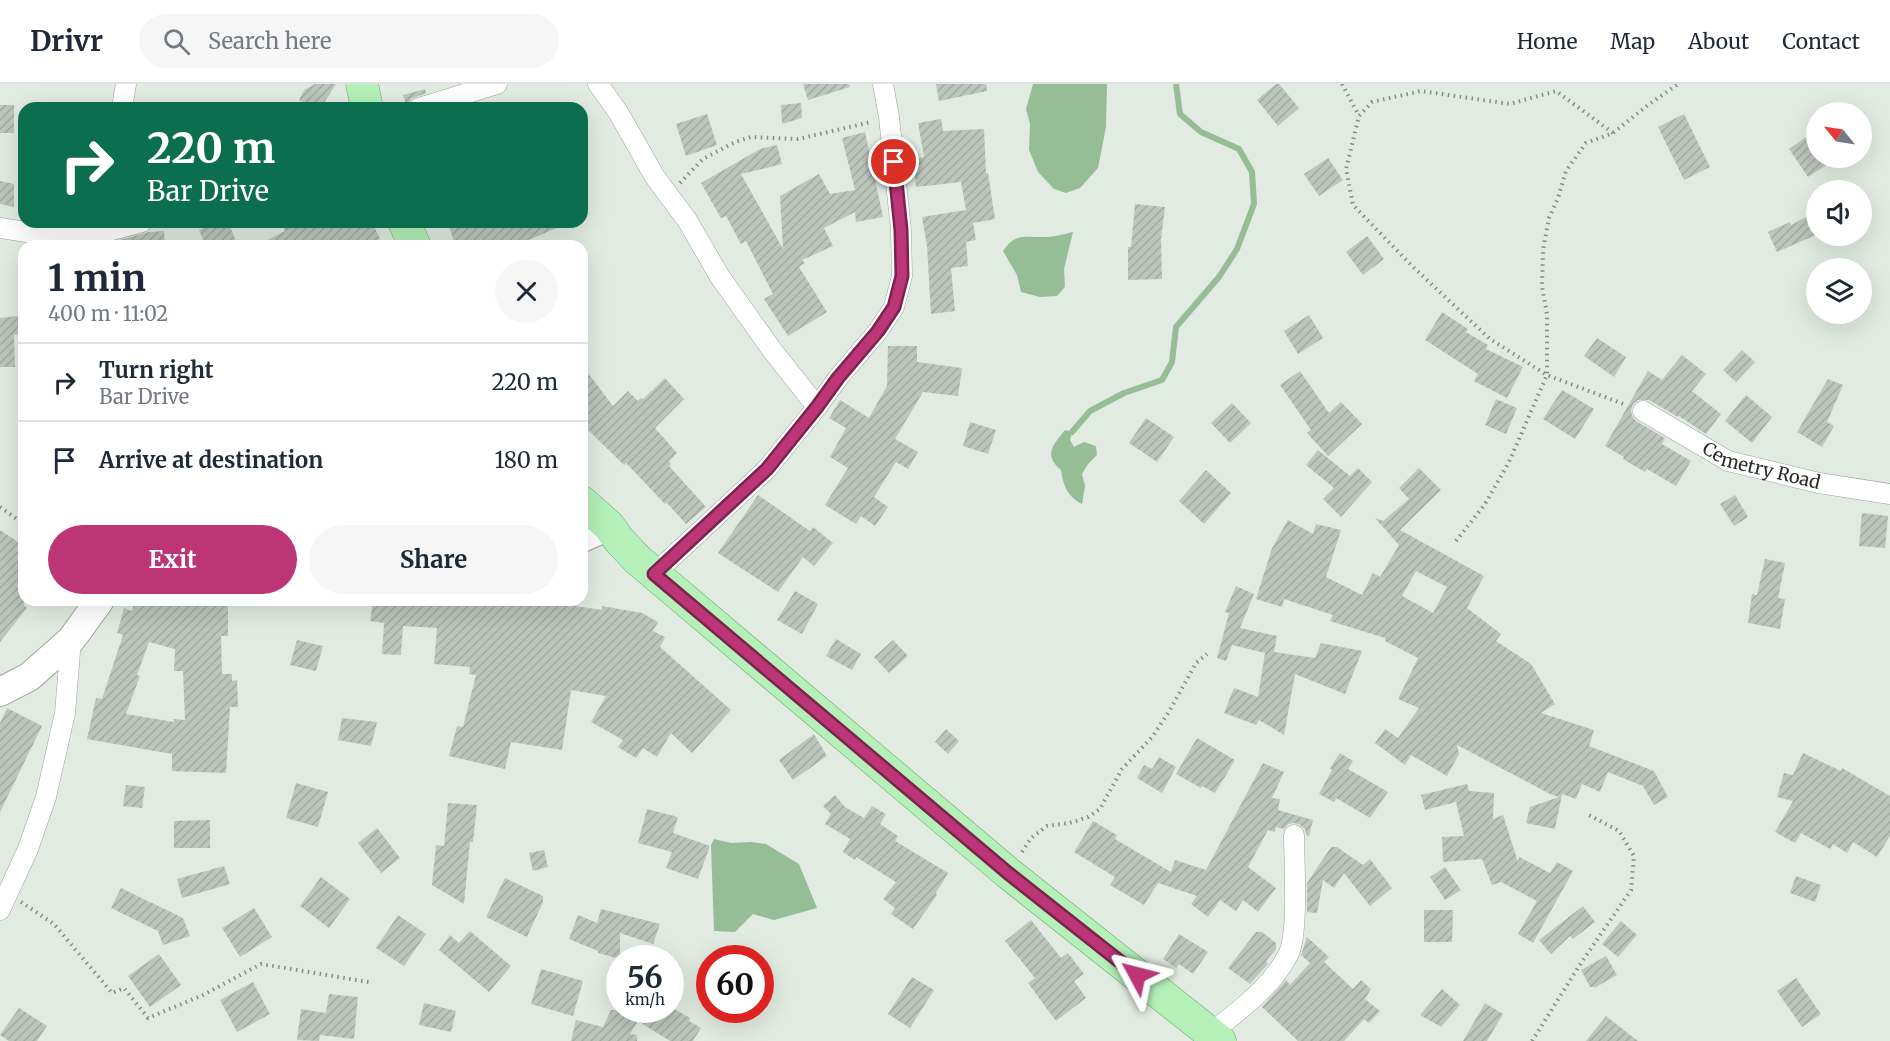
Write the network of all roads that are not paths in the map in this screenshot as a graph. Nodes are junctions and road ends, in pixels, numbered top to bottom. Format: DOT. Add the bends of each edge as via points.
graph roads {
  1 [pos="126,84"];
  2 [pos="362,84"];
  3 [pos="497,84"];
  4 [pos="598,84"];
  5 [pos="883,84"];
  6 [pos="123,102"];
  7 [pos="366,102"];
  8 [pos="438,102"];
  9 [pos="0,228"];
  10 [pos="121,228"];
  11 [pos="104,233"];
  12 [pos="817,407"];
  13 [pos="1643,411"];
  14 [pos="1890,494"];
  15 [pos="588,515"];
  16 [pos="596,532"];
  17 [pos="654,574"];
  18 [pos="96,606"];
  19 [pos="71,640"];
  20 [pos="0,692"];
  21 [pos="1294,835"];
  22 [pos="4,902"];
  23 [pos="1215,1037"];
  1 -- 6 [label="street"];
  2 -- 7 [label="main road"];
  3 -- 8 [label="street"];
  4 -- 12 [label="street" via="720,277"];
  5 -- 12 [label="street" via="901,230 902,276 894,307"];
  9 -- 11 [label="street" via="39,234"];
  10 -- 11 [label="street"];
  12 -- 17 [label="street" via="767,469"];
  13 -- 14 [label="street, Cemetry Road" via="1728,461 1819,483"];
  15 -- 16 [label="main road"];
  16 -- 17 [label="main road" via="619,540"];
  17 -- 23 [label="main road" via="1008,873"];
  18 -- 19 [label="main road"];
  19 -- 20 [label="main road" via="29,677"];
  19 -- 22 [label="street" via="65,713 46,797"];
  21 -- 23 [label="street" via="1290,953 1261,993"];
}
